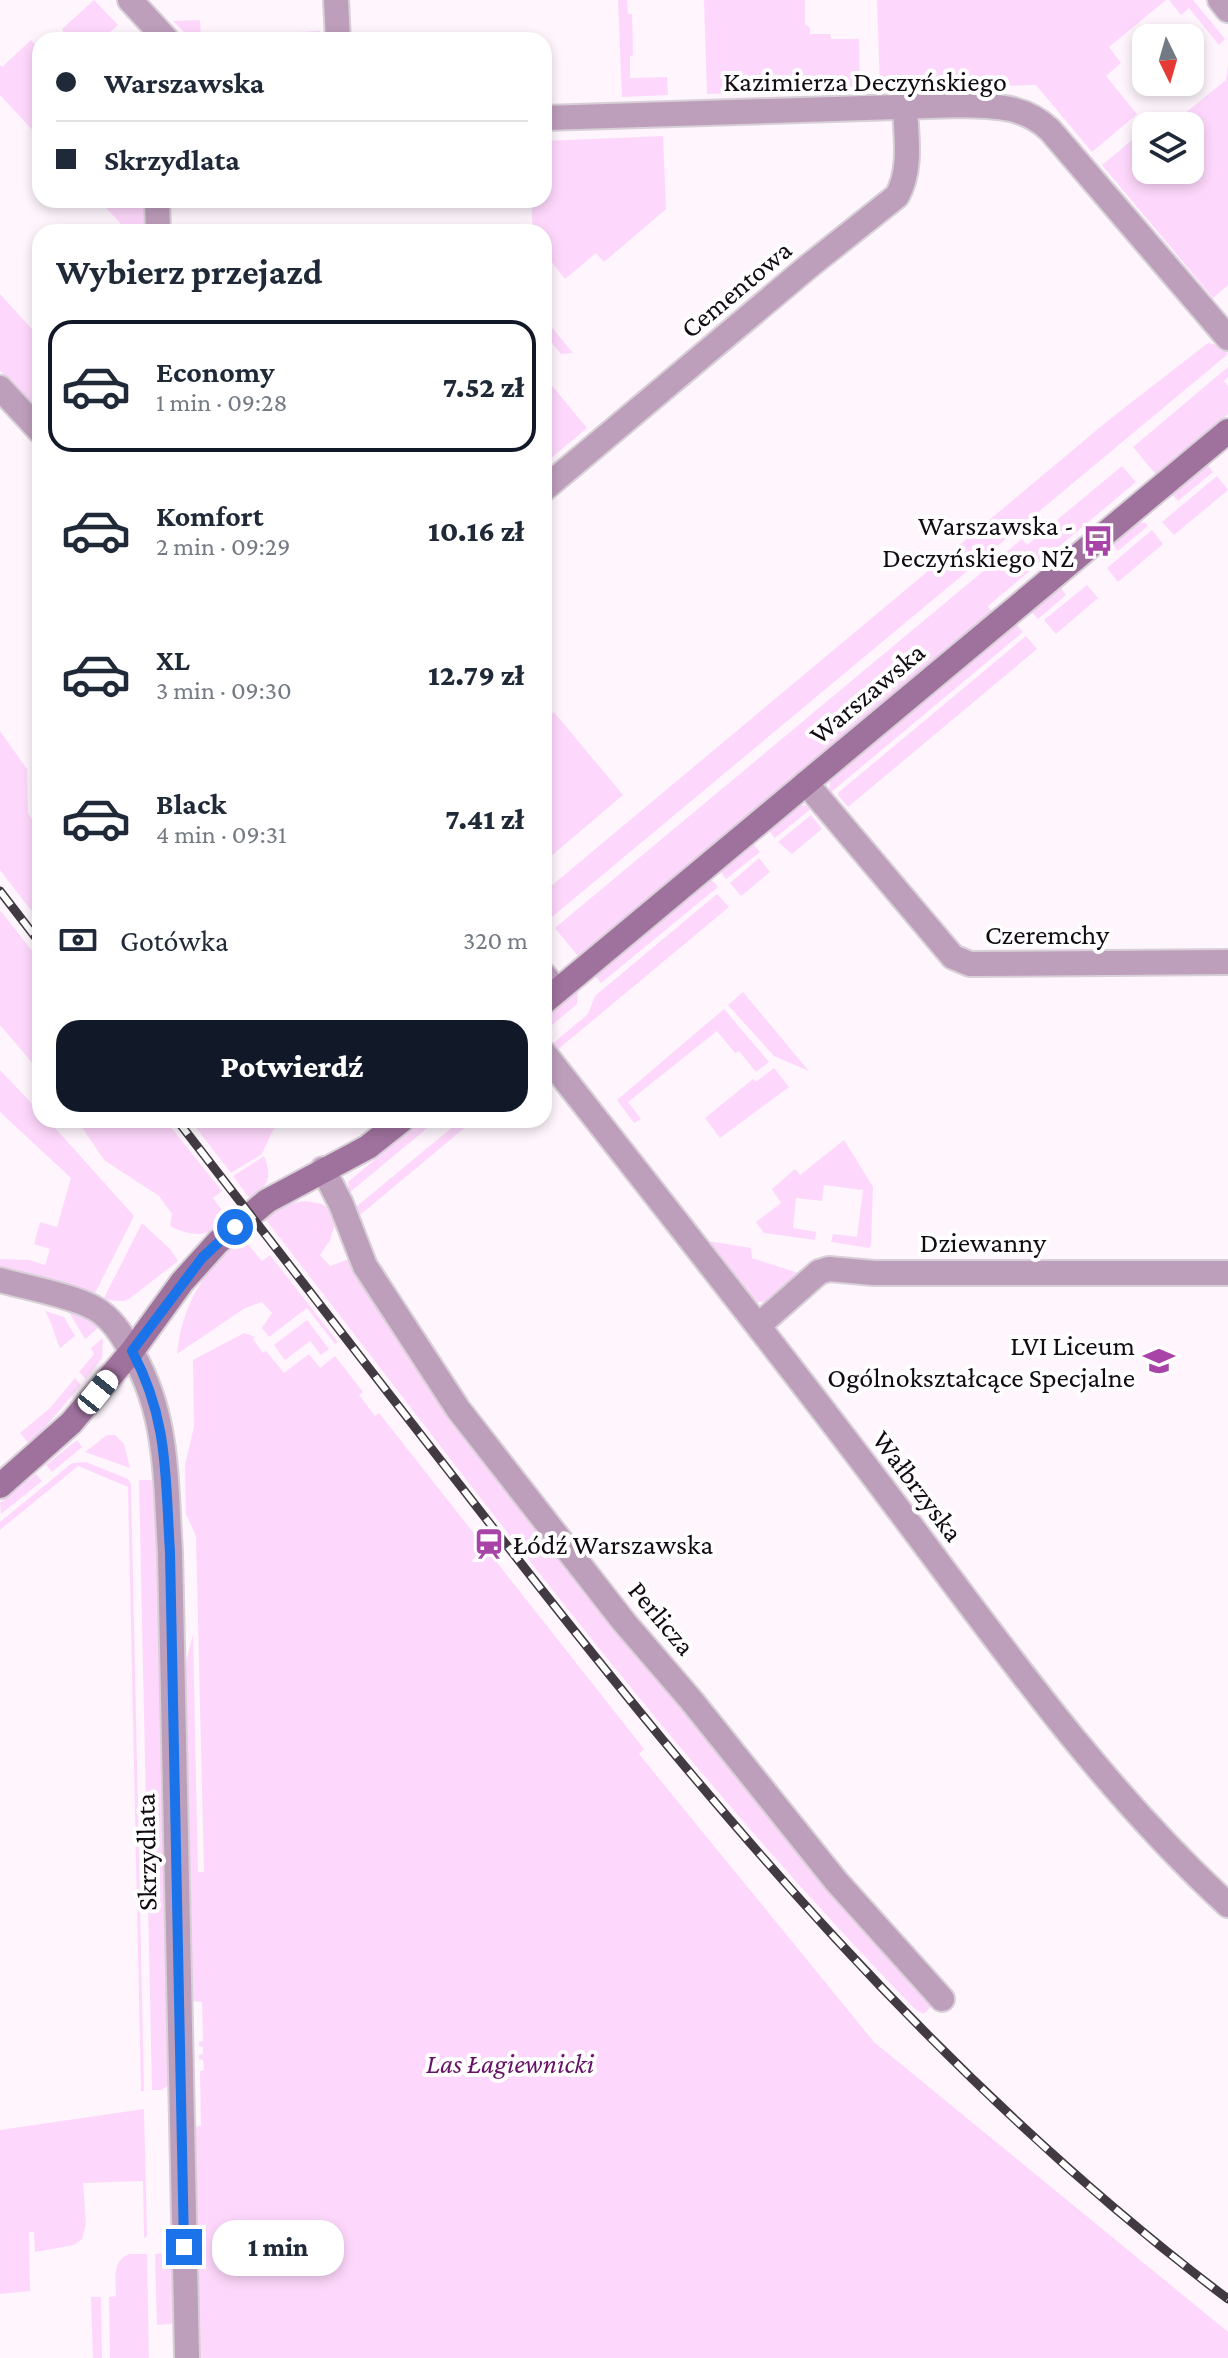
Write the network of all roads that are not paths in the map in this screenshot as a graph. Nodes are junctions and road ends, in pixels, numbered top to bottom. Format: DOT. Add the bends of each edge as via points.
graph roads {
  1 [pos="130,0"];
  2 [pos="336,0"];
  3 [pos="1220,0"];
  4 [pos="1228,10"];
  5 [pos="160,32"];
  6 [pos="338,32"];
  7 [pos="905,106"];
  8 [pos="552,118"];
  9 [pos="1228,338"];
  10 [pos="0,388"];
  11 [pos="32,422"];
  12 [pos="1228,431"];
  13 [pos="552,482"];
  14 [pos="806,783"];
  15 [pos="1228,962"];
  16 [pos="552,986"];
  17 [pos="552,1063"];
  18 [pos="392,1128"];
  19 [pos="323,1169"];
  20 [pos="1228,1273"];
  21 [pos="0,1280"];
  22 [pos="758,1326"];
  23 [pos="132,1351"];
  24 [pos="0,1486"];
  25 [pos="1228,1905"];
  26 [pos="942,1999"];
  27 [pos="187,2358"];
  1 -- 5 [label="street"];
  2 -- 6 [label="street"];
  3 -- 4 [label="street"];
  7 -- 8 [label="street, Kazimierza Deczyńskiego"];
  7 -- 9 [label="street, Kazimierza Deczyńskiego" via="1004,107 1041,121"];
  7 -- 13 [label="street, Cementowa" via="907,167 897,196"];
  10 -- 11 [label="street"];
  12 -- 14 [label="street, Warszawska"];
  14 -- 15 [label="street, Czeremchy" via="961,962"];
  14 -- 16 [label="street, Warszawska"];
  17 -- 22 [label="street, Wałbrzyska"];
  18 -- 19 [label="street" via="368,1147"];
  19 -- 23 [label="street" via="267,1201 218,1242"];
  19 -- 26 [label="street, Perlicza" via="365,1266 458,1409 836,1881"];
  20 -- 22 [label="street, Dziewanny" via="829,1269"];
  21 -- 23 [label="street, Skrzydlata" via="93,1307 113,1323"];
  22 -- 25 [label="street, Wałbrzyska" via="1063,1727 1125,1800"];
  23 -- 24 [label="street" via="66,1428"];
  23 -- 27 [label="street, Skrzydlata" via="161,1426 170,1552"];
}
